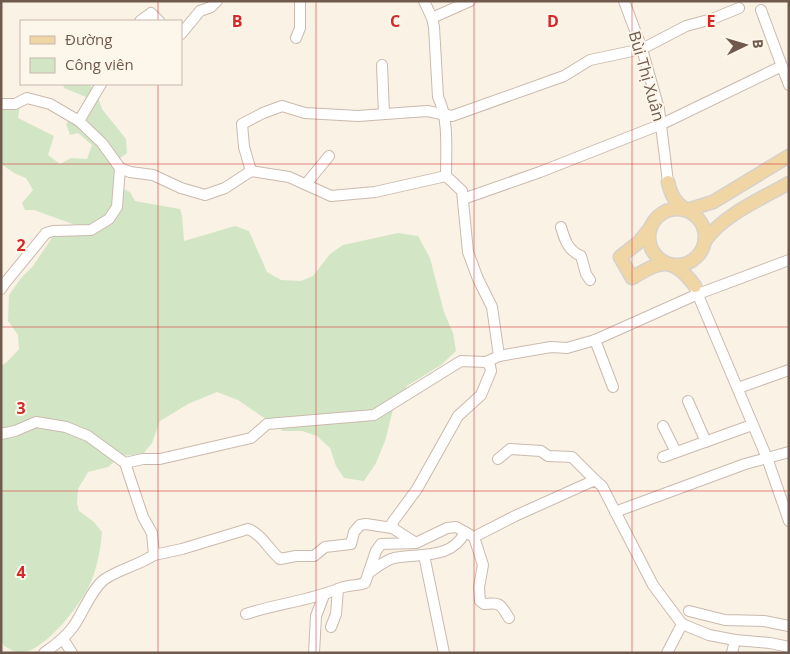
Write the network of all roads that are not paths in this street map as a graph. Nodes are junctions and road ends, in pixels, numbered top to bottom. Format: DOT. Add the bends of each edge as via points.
graph roads {
  1 [pos="217,1"];
  2 [pos="300,1"];
  3 [pos="424,1"];
  4 [pos="470,1"];
  5 [pos="624,1"];
  6 [pos="739,8"];
  7 [pos="761,10"];
  8 [pos="432,18"];
  9 [pos="141,20"];
  10 [pos="158,20"];
  11 [pos="182,33"];
  12 [pos="296,38"];
  13 [pos="642,49"];
  14 [pos="382,65"];
  15 [pos="782,66"];
  16 [pos="100,85"];
  17 [pos="789,85"];
  18 [pos="1,104"];
  19 [pos="444,113"];
  20 [pos="384,114"];
  21 [pos="79,121"];
  22 [pos="662,124"];
  23 [pos="789,149"];
  24 [pos="329,156"];
  25 [pos="789,156"];
  26 [pos="120,168"];
  27 [pos="252,172"];
  28 [pos="446,176"];
  29 [pos="668,182"];
  30 [pos="789,183"];
  31 [pos="306,184"];
  32 [pos="789,190"];
  33 [pos="463,199"];
  34 [pos="713,202"];
  35 [pos="687,210"];
  36 [pos="722,222"];
  37 [pos="653,223"];
  38 [pos="561,227"];
  39 [pos="703,246"];
  40 [pos="789,260"];
  41 [pos="668,263"];
  42 [pos="590,280"];
  43 [pos="1,289"];
  44 [pos="696,290"];
  45 [pos="595,340"];
  46 [pos="498,356"];
  47 [pos="486,362"];
  48 [pos="789,370"];
  49 [pos="614,387"];
  50 [pos="738,388"];
  51 [pos="688,401"];
  52 [pos="752,425"];
  53 [pos="663,426"];
  54 [pos="1,434"];
  55 [pos="706,442"];
  56 [pos="676,452"];
  57 [pos="789,452"];
  58 [pos="663,457"];
  59 [pos="767,458"];
  60 [pos="498,459"];
  61 [pos="125,463"];
  62 [pos="595,480"];
  63 [pos="615,512"];
  64 [pos="789,521"];
  65 [pos="392,528"];
  66 [pos="469,534"];
  67 [pos="416,543"];
  68 [pos="154,555"];
  69 [pos="424,555"];
  70 [pos="370,572"];
  71 [pos="338,589"];
  72 [pos="324,595"];
  73 [pos="689,611"];
  74 [pos="246,614"];
  75 [pos="510,618"];
  76 [pos="682,624"];
  77 [pos="789,626"];
  78 [pos="331,627"];
  79 [pos="63,639"];
  80 [pos="735,640"];
  81 [pos="789,647"];
  82 [pos="44,653"];
  83 [pos="72,653"];
  84 [pos="314,653"];
  85 [pos="444,653"];
  86 [pos="668,653"];
  87 [pos="732,653"];
  1 -- 11 [label="street" via="200,11"];
  2 -- 12 [label="street" via="300,28"];
  3 -- 8 [label="street"];
  4 -- 8 [label="street"];
  5 -- 13 [label="street, Bùi Thị Xuân"];
  6 -- 13 [label="street" via="712,20 686,26"];
  7 -- 15 [label="street"];
  8 -- 19 [label="street" via="438,97"];
  9 -- 10 [label="street" via="151,13"];
  13 -- 19 [label="street" via="590,60 564,76 452,116"];
  13 -- 22 [label="street, Bùi Thị Xuân"];
  14 -- 20 [label="street"];
  15 -- 17 [label="street"];
  15 -- 22 [label="street"];
  16 -- 21 [label="street"];
  18 -- 21 [label="street" via="15,104 26,98 50,104"];
  19 -- 20 [label="street"];
  19 -- 28 [label="street"];
  20 -- 27 [label="street" via="305,113 282,106 263,113 242,126 244,147"];
  21 -- 26 [label="street" via="102,143"];
  22 -- 29 [label="street, Bùi Thị Xuân"];
  22 -- 33 [label="street"];
  23 -- 34 [label="main road" via="736,180"];
  24 -- 31 [label="street"];
  25 -- 34 [label="main road"];
  26 -- 27 [label="street" via="153,175 181,188 205,194 225,188"];
  26 -- 43 [label="street" via="116,207 109,219 91,230 46,233"];
  27 -- 31 [label="street" via="288,177"];
  28 -- 31 [label="street" via="375,192 335,196 326,195"];
  28 -- 33 [label="street" via="462,191"];
  29 -- 35 [label="main road" via="672,196"];
  29 -- 37 [label="main road" via="663,204"];
  30 -- 36 [label="main road"];
  32 -- 36 [label="main road" via="754,211"];
  33 -- 46 [label="street" via="468,252 492,307"];
  34 -- 35 [label="main road"];
  35 -- 37 [label="main road" via="679,208 662,213"];
  35 -- 39 [label="main road" via="702,223 705,232"];
  36 -- 39 [label="main road"];
  37 -- 41 [label="main road" via="650,245 654,253"];
  37 -- 41 [label="main road" via="620,257 632,278 647,269"];
  38 -- 42 [label="street" via="566,243 581,256"];
  39 -- 41 [label="main road" via="696,258 687,263"];
  39 -- 44 [label="main road" via="696,268"];
  40 -- 44 [label="street"];
  41 -- 44 [label="main road" via="684,272"];
  44 -- 45 [label="street"];
  44 -- 50 [label="street"];
  45 -- 46 [label="street" via="567,348 551,347"];
  45 -- 49 [label="street"];
  46 -- 47 [label="street"];
  47 -- 61 [label="street" via="461,360 374,415 267,424 251,438 170,457"];
  47 -- 65 [label="street" via="491,371 482,395 458,416 417,489 392,522"];
  48 -- 50 [label="street"];
  50 -- 52 [label="street"];
  51 -- 55 [label="street"];
  52 -- 55 [label="street"];
  52 -- 59 [label="street"];
  53 -- 56 [label="street"];
  54 -- 61 [label="street" via="36,422 66,427 88,436"];
  55 -- 56 [label="street"];
  56 -- 58 [label="street"];
  57 -- 59 [label="street"];
  59 -- 63 [label="street"];
  59 -- 64 [label="street"];
  60 -- 62 [label="street" via="510,449 572,457"];
  61 -- 68 [label="street" via="143,517 152,533"];
  62 -- 63 [label="street" via="602,486"];
  62 -- 66 [label="street"];
  63 -- 76 [label="street" via="653,585"];
  65 -- 67 [label="street"];
  65 -- 68 [label="street" via="360,525 351,544 325,547 314,556 280,559 248,529 182,550"];
  66 -- 67 [label="street" via="456,527 447,528"];
  66 -- 69 [label="street" via="446,551"];
  66 -- 75 [label="street" via="483,565 480,601 499,604"];
  67 -- 70 [label="street" via="381,544"];
  68 -- 79 [label="street" via="104,579"];
  69 -- 70 [label="street" via="390,560"];
  69 -- 85 [label="street"];
  70 -- 71 [label="street" via="365,583"];
  71 -- 72 [label="street"];
  71 -- 78 [label="street" via="336,614"];
  72 -- 74 [label="street"];
  72 -- 84 [label="street" via="316,616"];
  73 -- 77 [label="street" via="725,620 764,621"];
  76 -- 80 [label="street" via="709,635"];
  76 -- 86 [label="street"];
  79 -- 82 [label="street"];
  79 -- 83 [label="street"];
  80 -- 81 [label="street"];
  80 -- 87 [label="street"];
}
